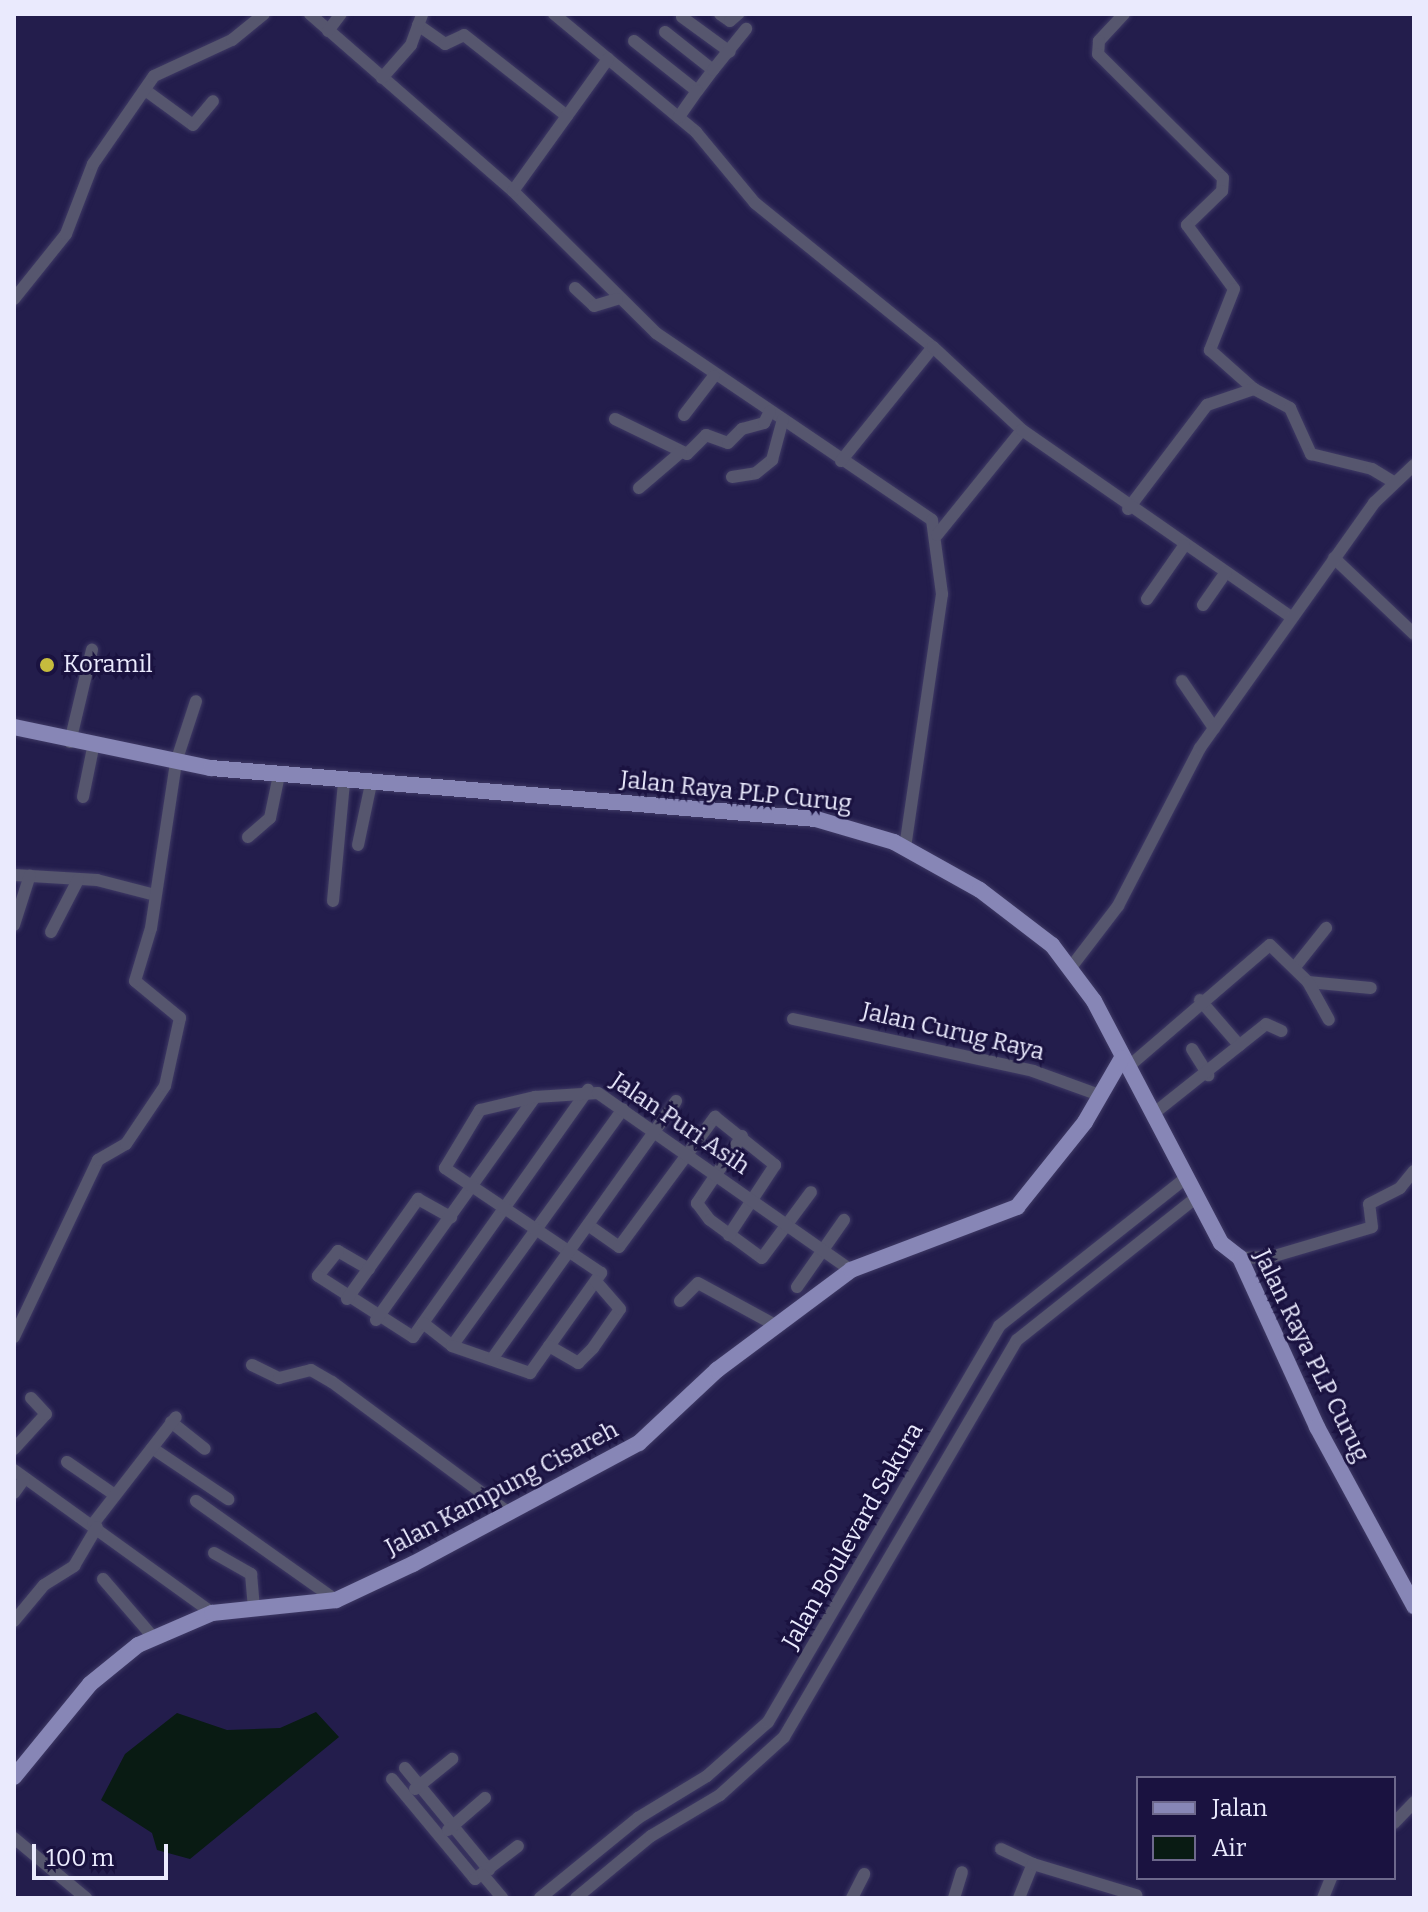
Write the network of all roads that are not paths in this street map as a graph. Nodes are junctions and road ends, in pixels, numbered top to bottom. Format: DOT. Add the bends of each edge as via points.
graph roads {
  1 [pos="264,14"];
  2 [pos="310,14"];
  3 [pos="341,14"];
  4 [pos="554,14"];
  5 [pos="702,14"];
  6 [pos="720,14"];
  7 [pos="738,14"];
  8 [pos="1124,14"];
  9 [pos="418,18"];
  10 [pos="746,29"];
  11 [pos="328,31"];
  12 [pos="665,32"];
  13 [pos="634,41"];
  14 [pos="730,52"];
  15 [pos="608,59"];
  16 [pos="713,70"];
  17 [pos="382,78"];
  18 [pos="145,90"];
  19 [pos="697,91"];
  20 [pos="213,101"];
  21 [pos="567,116"];
  22 [pos="679,117"];
  23 [pos="513,191"];
  24 [pos="575,288"];
  25 [pos="14,299"];
  26 [pos="617,299"];
  27 [pos="933,347"];
  28 [pos="714,376"];
  29 [pos="1254,389"];
  30 [pos="770,411"];
  31 [pos="684,415"];
  32 [pos="615,419"];
  33 [pos="783,419"];
  34 [pos="1022,430"];
  35 [pos="681,452"];
  36 [pos="841,461"];
  37 [pos="1414,465"];
  38 [pos="732,477"];
  39 [pos="1392,481"];
  40 [pos="639,488"];
  41 [pos="1128,509"];
  42 [pos="937,535"];
  43 [pos="1184,546"];
  44 [pos="1334,558"];
  45 [pos="1226,572"];
  46 [pos="1147,599"];
  47 [pos="1203,605"];
  48 [pos="1291,617"];
  49 [pos="1414,634"];
  50 [pos="92,650"];
  51 [pos="1182,681"];
  52 [pos="196,701"];
  53 [pos="14,727"];
  54 [pos="1214,728"];
  55 [pos="70,742"];
  56 [pos="93,748"];
  57 [pos="176,762"];
  58 [pos="279,775"];
  59 [pos="344,782"];
  60 [pos="371,784"];
  61 [pos="83,797"];
  62 [pos="248,837"];
  63 [pos="358,845"];
  64 [pos="905,847"];
  65 [pos="14,875"];
  66 [pos="30,875"];
  67 [pos="78,880"];
  68 [pos="155,895"];
  69 [pos="333,901"];
  70 [pos="15,920"];
  71 [pos="1326,928"];
  72 [pos="51,932"];
  73 [pos="1072,966"];
  74 [pos="1295,967"];
  75 [pos="1308,982"];
  76 [pos="1371,988"];
  77 [pos="1200,1000"];
  78 [pos="793,1019"];
  79 [pos="1329,1020"];
  80 [pos="1282,1031"];
  81 [pos="1239,1045"];
  82 [pos="1192,1049"];
  83 [pos="1125,1063"];
  84 [pos="1208,1075"];
  85 [pos="588,1090"];
  86 [pos="1102,1096"];
  87 [pos="535,1097"];
  88 [pos="676,1101"];
  89 [pos="623,1109"];
  90 [pos="1153,1114"];
  91 [pos="654,1131"];
  92 [pos="742,1136"];
  93 [pos="686,1153"];
  94 [pos="1414,1171"];
  95 [pos="718,1174"];
  96 [pos="1186,1178"];
  97 [pos="473,1186"];
  98 [pos="811,1192"];
  99 [pos="1197,1197"];
  100 [pos="753,1199"];
  101 [pos="505,1208"];
  102 [pos="451,1217"];
  103 [pos="844,1220"];
  104 [pos="588,1225"];
  105 [pos="787,1226"];
  106 [pos="535,1231"];
  107 [pos="729,1235"];
  108 [pos="823,1249"];
  109 [pos="568,1252"];
  110 [pos="1240,1258"];
  111 [pos="369,1269"];
  112 [pos="851,1270"];
  113 [pos="599,1277"];
  114 [pos="797,1287"];
  115 [pos="347,1299"];
  116 [pos="680,1301"];
  117 [pos="376,1320"];
  118 [pos="423,1323"];
  119 [pos="775,1325"];
  120 [pos="14,1337"];
  121 [pos="452,1346"];
  122 [pos="549,1346"];
  123 [pos="492,1359"];
  124 [pos="252,1365"];
  125 [pos="31,1398"];
  126 [pos="152,1448"];
  127 [pos="14,1449"];
  128 [pos="205,1449"];
  129 [pos="67,1462"];
  130 [pos="915,1471"];
  131 [pos="19,1475"];
  132 [pos="934,1483"];
  133 [pos="14,1493"];
  134 [pos="115,1495"];
  135 [pos="228,1499"];
  136 [pos="196,1501"];
  137 [pos="508,1512"];
  138 [pos="95,1525"];
  139 [pos="214,1553"];
  140 [pos="103,1579"];
  141 [pos="336,1600"];
  142 [pos="1414,1606"];
  143 [pos="254,1607"];
  144 [pos="212,1613"];
  145 [pos="14,1621"];
  146 [pos="154,1638"];
  147 [pos="452,1759"];
  148 [pos="405,1768"];
  149 [pos="14,1777"];
  150 [pos="392,1779"];
  151 [pos="420,1786"];
  152 [pos="407,1797"];
  153 [pos="485,1798"];
  154 [pos="1414,1802"];
  155 [pos="1396,1821"];
  156 [pos="452,1826"];
  157 [pos="440,1837"];
  158 [pos="14,1838"];
  159 [pos="612,1839"];
  160 [pos="518,1846"];
  161 [pos="1001,1849"];
  162 [pos="627,1855"];
  163 [pos="1033,1864"];
  164 [pos="486,1872"];
  165 [pos="962,1872"];
  166 [pos="864,1874"];
  167 [pos="952,1897"];
  168 [pos="1139,1897"];
  169 [pos="86,1898"];
  170 [pos="502,1898"];
  171 [pos="540,1898"];
  172 [pos="576,1898"];
  173 [pos="852,1898"];
  174 [pos="1019,1898"];
  1 -- 18 [label="street" via="232,40 169,64"];
  2 -- 11 [label="street"];
  3 -- 11 [label="street"];
  4 -- 15 [label="street"];
  5 -- 14 [label="street" via="687,21"];
  6 -- 7 [label="street" via="729,21"];
  8 -- 29 [label="street" via="1099,41 1098,54 1223,178 1222,191 1187,225 1234,289 1210,350"];
  9 -- 17 [label="street"];
  9 -- 21 [label="street" via="445,44 467,37"];
  10 -- 14 [label="street"];
  11 -- 17 [label="street"];
  12 -- 16 [label="street"];
  13 -- 19 [label="street"];
  14 -- 16 [label="street"];
  15 -- 21 [label="street"];
  15 -- 22 [label="street"];
  16 -- 19 [label="street"];
  17 -- 23 [label="street"];
  18 -- 20 [label="street" via="193,125"];
  18 -- 25 [label="street" via="93,164 66,234"];
  19 -- 22 [label="street"];
  21 -- 23 [label="street"];
  22 -- 27 [label="street" via="755,203"];
  23 -- 26 [label="street"];
  24 -- 26 [label="street" via="594,306"];
  26 -- 28 [label="street"];
  27 -- 34 [label="street"];
  27 -- 36 [label="street"];
  28 -- 30 [label="street"];
  28 -- 31 [label="street"];
  29 -- 39 [label="street" via="1290,408 1311,454 1372,469"];
  29 -- 41 [label="street" via="1207,405"];
  30 -- 33 [label="street"];
  30 -- 35 [label="street" via="764,423 744,428 728,443 706,435"];
  32 -- 35 [label="street"];
  33 -- 36 [label="street"];
  33 -- 38 [label="street" via="772,460 756,473"];
  34 -- 41 [label="street"];
  34 -- 42 [label="street"];
  35 -- 40 [label="street"];
  36 -- 42 [label="street" via="924,513"];
  37 -- 39 [label="street"];
  39 -- 44 [label="street"];
  41 -- 43 [label="street"];
  42 -- 64 [label="street" via="939,634"];
  43 -- 45 [label="street"];
  43 -- 46 [label="street"];
  44 -- 48 [label="street"];
  44 -- 49 [label="street"];
  45 -- 47 [label="street"];
  45 -- 48 [label="street"];
  48 -- 54 [label="street"];
  50 -- 55 [label="street"];
  51 -- 54 [label="street"];
  52 -- 57 [label="street"];
  53 -- 55 [label="main road, Jalan Raya PLP Curug"];
  54 -- 73 [label="street" via="1118,906"];
  55 -- 56 [label="main road, Jalan Raya PLP Curug"];
  56 -- 57 [label="main road, Jalan Raya PLP Curug"];
  56 -- 61 [label="street"];
  57 -- 58 [label="main road, Jalan Raya PLP Curug"];
  57 -- 68 [label="street"];
  58 -- 59 [label="main road, Jalan Raya PLP Curug"];
  58 -- 62 [label="street" via="270,818"];
  59 -- 60 [label="main road, Jalan Raya PLP Curug"];
  59 -- 69 [label="street"];
  60 -- 63 [label="street"];
  60 -- 64 [label="main road, Jalan Raya PLP Curug" via="816,819"];
  64 -- 73 [label="main road, Jalan Raya PLP Curug" via="1008,910"];
  65 -- 66 [label="street"];
  66 -- 67 [label="street"];
  66 -- 70 [label="street"];
  67 -- 68 [label="street"];
  67 -- 72 [label="street"];
  68 -- 120 [label="street" via="135,981 180,1018 165,1086 126,1144 93,1169"];
  71 -- 74 [label="street"];
  73 -- 83 [label="main road, Jalan Raya PLP Curug"];
  74 -- 75 [label="street"];
  74 -- 77 [label="street" via="1270,945 1225,990"];
  75 -- 76 [label="street"];
  75 -- 79 [label="street"];
  77 -- 81 [label="street"];
  77 -- 83 [label="street"];
  78 -- 86 [label="street, Jalan Curug Raya" via="1033,1071"];
  80 -- 81 [label="street" via="1266,1024"];
  81 -- 84 [label="street"];
  82 -- 84 [label="street"];
  83 -- 86 [label="main road, Jalan Kampung Cisareh"];
  83 -- 90 [label="main road, Jalan Raya PLP Curug"];
  84 -- 90 [label="street"];
  85 -- 87 [label="street, Jalan Puri Asih"];
  85 -- 89 [label="street, Jalan Puri Asih"];
  85 -- 101 [label="street"];
  86 -- 112 [label="main road, Jalan Kampung Cisareh" via="1017,1207"];
  87 -- 97 [label="street"];
  87 -- 97 [label="street, Jalan Puri Asih" via="480,1110 444,1165"];
  88 -- 91 [label="street"];
  89 -- 91 [label="street, Jalan Puri Asih"];
  89 -- 106 [label="street"];
  90 -- 96 [label="main road, Jalan Raya PLP Curug"];
  91 -- 93 [label="street, Jalan Puri Asih"];
  91 -- 104 [label="street"];
  92 -- 93 [label="street" via="711,1118"];
  92 -- 95 [label="street"];
  92 -- 100 [label="street" via="774,1159"];
  93 -- 95 [label="street, Jalan Puri Asih"];
  93 -- 104 [label="street" via="619,1247"];
  94 -- 110 [label="street" via="1400,1188 1369,1204 1372,1227 1271,1257"];
  95 -- 100 [label="street, Jalan Puri Asih"];
  95 -- 107 [label="street" via="696,1207"];
  96 -- 99 [label="main road, Jalan Raya PLP Curug"];
  96 -- 130 [label="street, Jalan Boulevard Sakura" via="999,1326"];
  97 -- 101 [label="street, Jalan Puri Asih"];
  97 -- 102 [label="street"];
  98 -- 105 [label="street"];
  99 -- 110 [label="main road, Jalan Raya PLP Curug" via="1221,1243"];
  99 -- 132 [label="street, Jalan Boulevard Sakura" via="1017,1340"];
  100 -- 105 [label="street, Jalan Puri Asih"];
  100 -- 107 [label="street"];
  101 -- 106 [label="street, Jalan Puri Asih"];
  101 -- 118 [label="street"];
  102 -- 111 [label="street" via="418,1199"];
  102 -- 117 [label="street"];
  103 -- 108 [label="street"];
  104 -- 109 [label="street"];
  105 -- 107 [label="street" via="762,1258"];
  105 -- 108 [label="street, Jalan Puri Asih"];
  106 -- 109 [label="street, Jalan Puri Asih"];
  106 -- 121 [label="street"];
  108 -- 112 [label="street, Jalan Puri Asih"];
  108 -- 114 [label="street"];
  109 -- 113 [label="street, Jalan Puri Asih"];
  109 -- 123 [label="street"];
  110 -- 142 [label="main road, Jalan Raya PLP Curug" via="1317,1427"];
  111 -- 115 [label="street"];
  111 -- 115 [label="street" via="338,1251 319,1273"];
  112 -- 119 [label="main road, Jalan Kampung Cisareh"];
  113 -- 122 [label="street"];
  113 -- 122 [label="street" via="620,1309 593,1348 578,1363"];
  115 -- 117 [label="street"];
  116 -- 119 [label="street" via="698,1283"];
  117 -- 118 [label="street" via="410,1338"];
  118 -- 121 [label="street"];
  119 -- 137 [label="main road, Jalan Kampung Cisareh" via="639,1443"];
  121 -- 123 [label="street"];
  122 -- 123 [label="street" via="530,1373"];
  124 -- 137 [label="street" via="279,1378 311,1370 332,1382"];
  125 -- 127 [label="street" via="46,1414"];
  126 -- 128 [label="street" via="174,1420"];
  126 -- 134 [label="street"];
  126 -- 135 [label="street"];
  129 -- 134 [label="street"];
  130 -- 132 [label="street"];
  130 -- 159 [label="street, Jalan Boulevard Sakura" via="768,1722 707,1776"];
  131 -- 133 [label="street"];
  131 -- 138 [label="street"];
  132 -- 162 [label="street, Jalan Boulevard Sakura" via="784,1737 720,1795"];
  134 -- 138 [label="street"];
  136 -- 141 [label="street"];
  137 -- 141 [label="main road, Jalan Kampung Cisareh"];
  138 -- 144 [label="street"];
  138 -- 145 [label="street" via="74,1566 44,1585"];
  139 -- 143 [label="street" via="251,1574"];
  140 -- 146 [label="street"];
  141 -- 143 [label="main road, Jalan Kampung Cisareh"];
  143 -- 144 [label="main road, Jalan Kampung Cisareh"];
  144 -- 146 [label="main road, Jalan Kampung Cisareh"];
  146 -- 149 [label="main road, Jalan Kampung Cisareh" via="104,1670"];
  147 -- 151 [label="street"];
  148 -- 151 [label="street"];
  150 -- 152 [label="street"];
  151 -- 152 [label="street"];
  151 -- 156 [label="street"];
  152 -- 157 [label="street"];
  153 -- 156 [label="street"];
  154 -- 155 [label="street"];
  156 -- 157 [label="street"];
  156 -- 164 [label="street"];
  157 -- 164 [label="street" via="473,1878"];
  158 -- 169 [label="street"];
  159 -- 162 [label="street"];
  159 -- 171 [label="street, Jalan Boulevard Sakura"];
  160 -- 164 [label="street"];
  161 -- 163 [label="street"];
  162 -- 172 [label="street, Jalan Boulevard Sakura"];
  163 -- 168 [label="street"];
  163 -- 174 [label="street"];
  164 -- 170 [label="street"];
  165 -- 167 [label="street"];
  166 -- 173 [label="street"];
}
